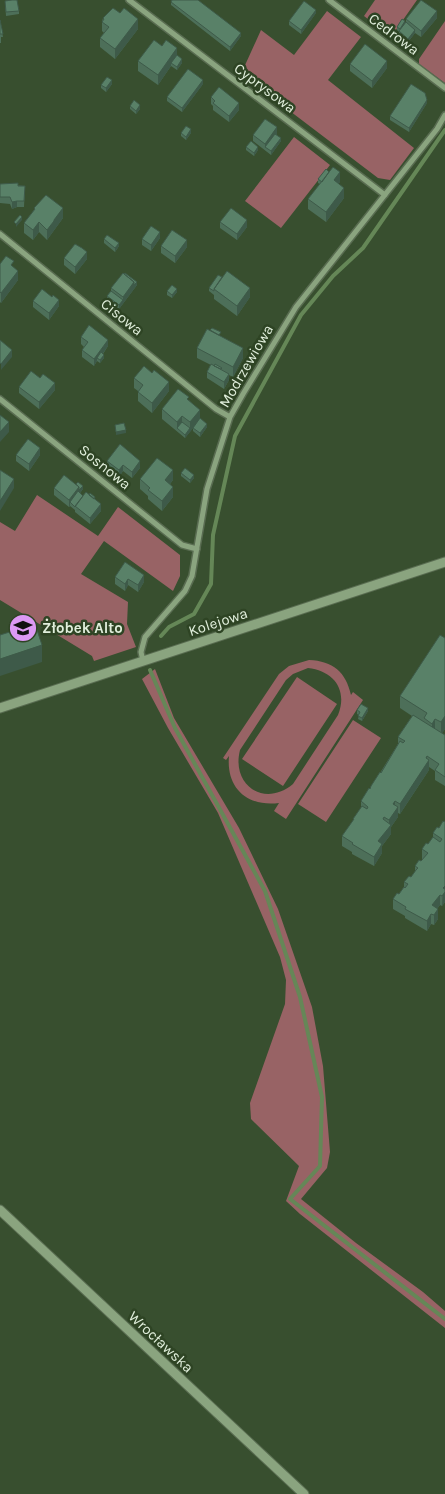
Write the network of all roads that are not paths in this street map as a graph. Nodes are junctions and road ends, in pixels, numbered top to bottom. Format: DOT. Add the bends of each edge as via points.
graph roads {
  1 [pos="129,0"];
  2 [pos="329,0"];
  3 [pos="445,88"];
  4 [pos="445,115"];
  5 [pos="385,195"];
  6 [pos="0,234"];
  7 [pos="0,399"];
  8 [pos="230,417"];
  9 [pos="197,549"];
  10 [pos="445,562"];
  11 [pos="143,661"];
  12 [pos="0,708"];
  13 [pos="0,1210"];
  14 [pos="304,1494"];
  1 -- 5 [label="street, Cyprysowa"];
  2 -- 3 [label="street, Cedrowa"];
  4 -- 5 [label="street, Modrzewiowa"];
  5 -- 8 [label="street, Modrzewiowa" via="296,307"];
  6 -- 8 [label="street, Cisowa"];
  7 -- 9 [label="street, Sosnowa" via="182,544"];
  8 -- 9 [label="street, Modrzewiowa" via="207,490"];
  9 -- 11 [label="street, Modrzewiowa" via="186,591 143,640 140,652"];
  10 -- 11 [label="street, Kolejowa"];
  11 -- 12 [label="street, Kolejowa"];
  13 -- 14 [label="street, Wrocławska"];
}
